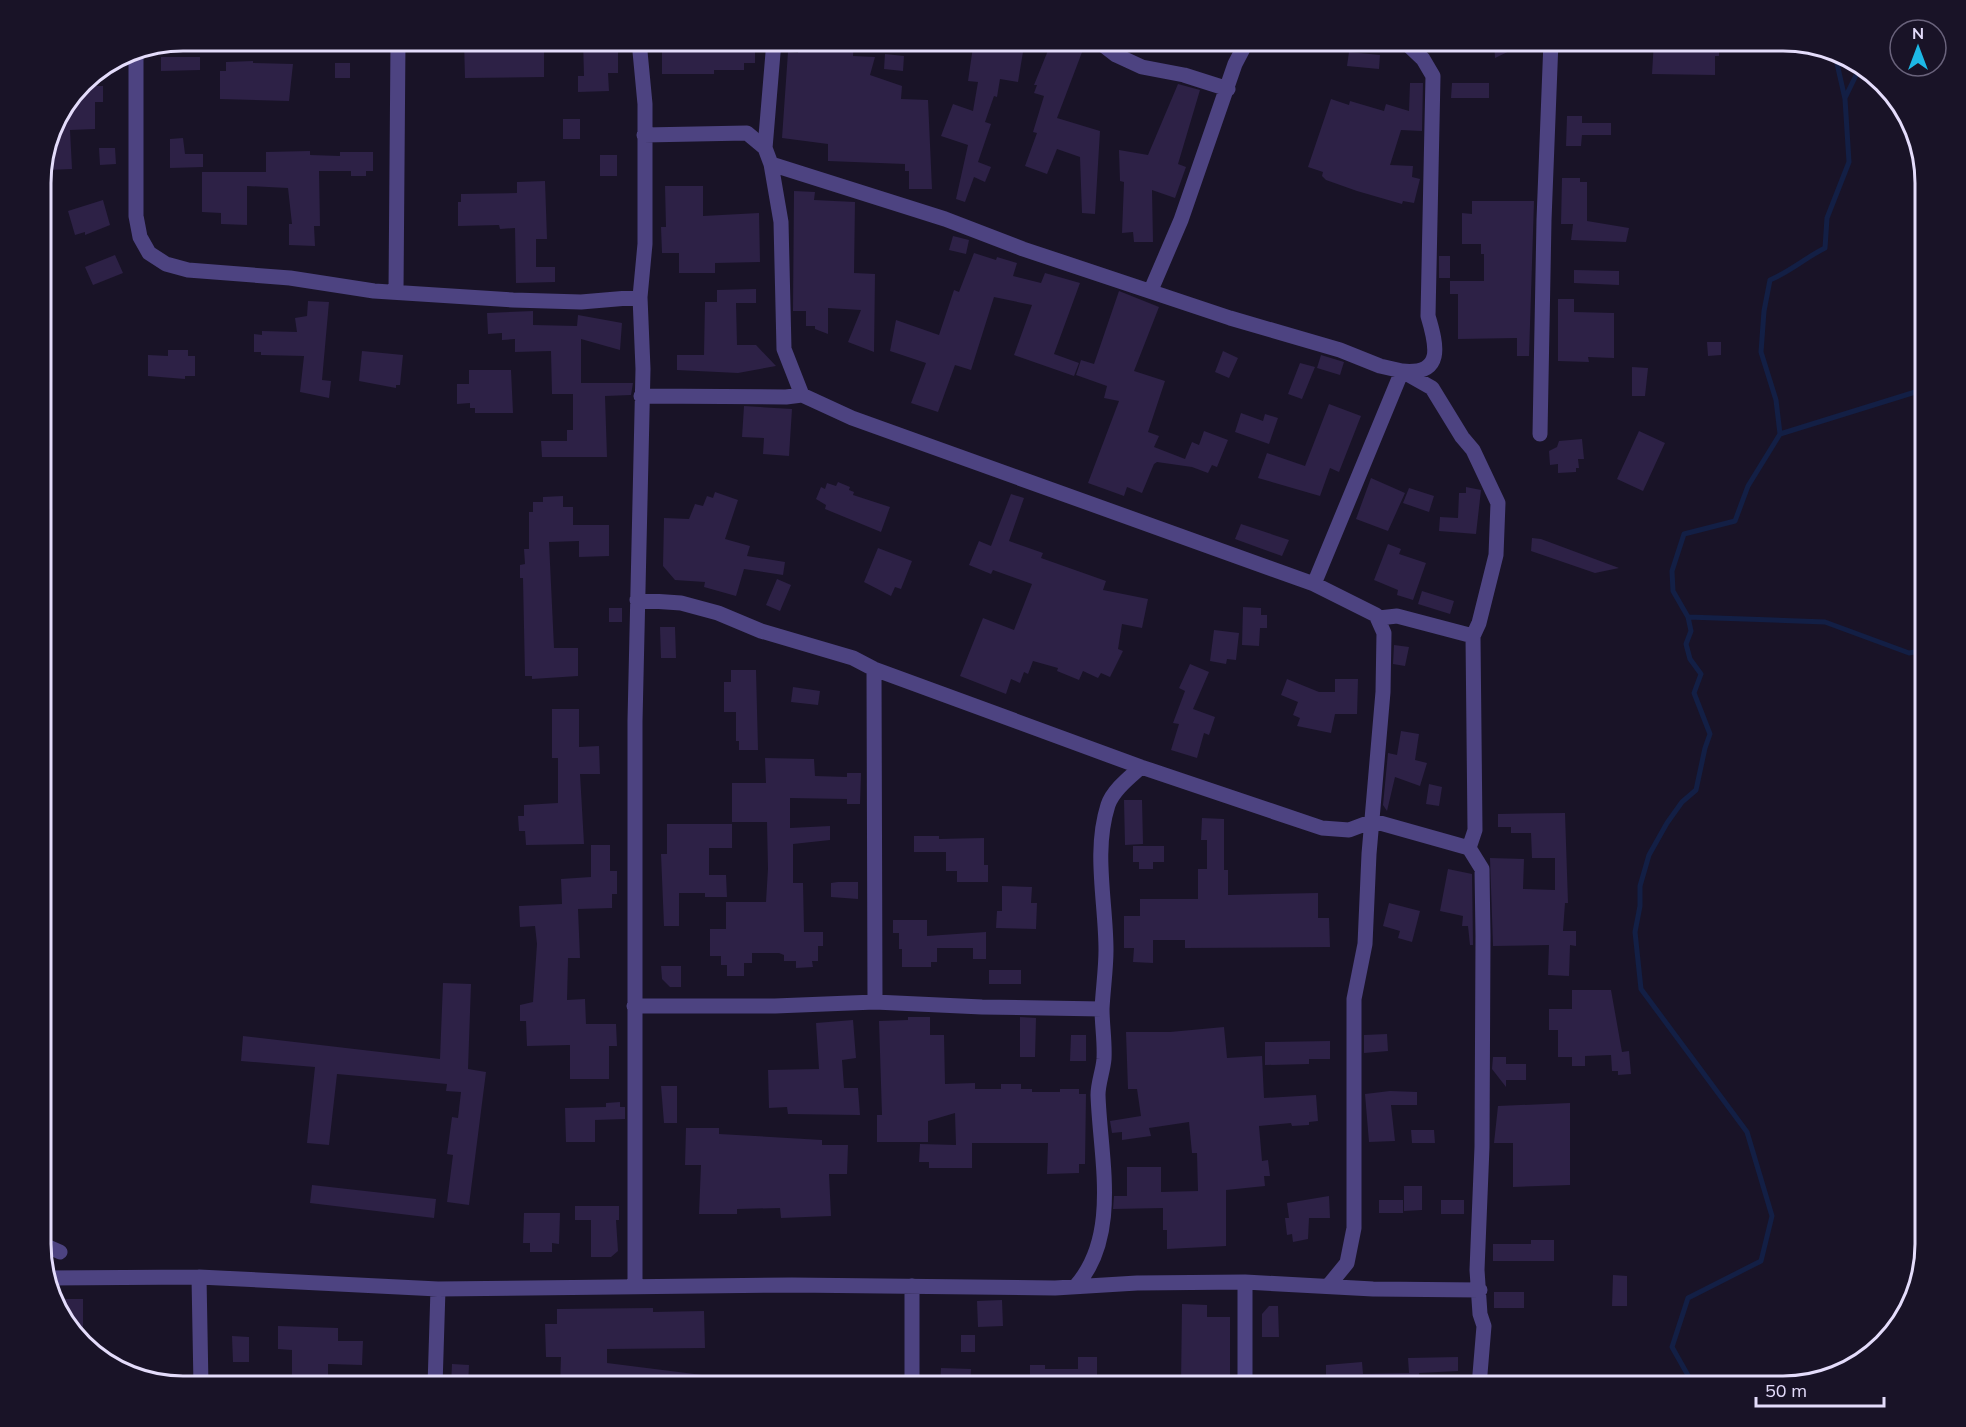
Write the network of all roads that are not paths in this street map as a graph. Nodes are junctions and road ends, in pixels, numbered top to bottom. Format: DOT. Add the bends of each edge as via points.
graph roads {
  1 [pos="398,51"];
  2 [pos="640,51"];
  3 [pos="773,51"];
  4 [pos="1111,51"];
  5 [pos="1242,51"];
  6 [pos="1415,51"];
  7 [pos="1551,51"];
  8 [pos="136,60"];
  9 [pos="1228,89"];
  10 [pos="644,135"];
  11 [pos="765,148"];
  12 [pos="771,164"];
  13 [pos="1151,290"];
  14 [pos="396,291"];
  15 [pos="640,297"];
  16 [pos="1402,371"];
  17 [pos="802,395"];
  18 [pos="641,396"];
  19 [pos="1540,434"];
  20 [pos="1314,584"];
  21 [pos="637,600"];
  22 [pos="1379,618"];
  23 [pos="1473,636"];
  24 [pos="874,669"];
  25 [pos="1141,767"];
  26 [pos="1373,821"];
  27 [pos="1469,848"];
  28 [pos="875,1002"];
  29 [pos="634,1006"];
  30 [pos="1102,1009"];
  31 [pos="51,1248"];
  32 [pos="60,1252"];
  33 [pos="200,1276"];
  34 [pos="56,1278"];
  35 [pos="1245,1282"];
  36 [pos="1329,1285"];
  37 [pos="912,1286"];
  38 [pos="635,1287"];
  39 [pos="1075,1287"];
  40 [pos="438,1289"];
  41 [pos="1480,1290"];
  42 [pos="201,1376"];
  43 [pos="435,1376"];
  44 [pos="912,1376"];
  45 [pos="1245,1376"];
  46 [pos="1480,1376"];
  1 -- 14 [label="street"];
  2 -- 10 [label="street"];
  3 -- 11 [label="street"];
  4 -- 9 [label="street" via="1142,67"];
  5 -- 9 [label="street"];
  6 -- 16 [label="street" via="1433,76 1428,316 1435,340 1434,358 1426,369 1419,373"];
  7 -- 19 [label="street"];
  8 -- 14 [label="street" via="136,216 140,237 149,253 166,264 188,270"];
  9 -- 13 [label="street"];
  10 -- 11 [label="street" via="747,134"];
  10 -- 15 [label="street" via="645,244"];
  11 -- 12 [label="street"];
  12 -- 13 [label="street"];
  12 -- 17 [label="street" via="781,222 784,349"];
  13 -- 16 [label="street"];
  14 -- 15 [label="street" via="581,302"];
  15 -- 18 [label="street"];
  16 -- 20 [label="street"];
  16 -- 23 [label="street" via="1432,388 1473,450 1498,503 1496,555"];
  17 -- 18 [label="street"];
  17 -- 20 [label="street" via="852,418"];
  18 -- 21 [label="street"];
  20 -- 22 [label="street"];
  21 -- 24 [label="street" via="681,603 718,613 761,631 853,658"];
  21 -- 29 [label="street"];
  22 -- 23 [label="street" via="1397,616"];
  22 -- 26 [label="street" via="1384,633 1383,692"];
  23 -- 27 [label="street" via="1475,830"];
  24 -- 25 [label="street"];
  24 -- 28 [label="street"];
  25 -- 26 [label="street" via="1322,828 1349,830"];
  25 -- 30 [label="street" via="1109,803 1104,830 1101,857 1106,947"];
  26 -- 27 [label="street"];
  26 -- 36 [label="street" via="1365,944 1354,999 1353,1243 1347,1263"];
  27 -- 41 [label="street" via="1482,869 1482,1148 1477,1270"];
  28 -- 29 [label="street"];
  28 -- 30 [label="street"];
  29 -- 38 [label="street"];
  30 -- 39 [label="street" via="1104,1059 1098,1093 1104,1172 1102,1229 1096,1256"];
  31 -- 32 [label="street"];
  33 -- 34 [label="street"];
  33 -- 40 [label="street"];
  33 -- 42 [label="street"];
  35 -- 36 [label="street"];
  35 -- 39 [label="street"];
  35 -- 45 [label="street"];
  36 -- 41 [label="street"];
  37 -- 38 [label="street"];
  37 -- 39 [label="street"];
  37 -- 44 [label="street"];
  38 -- 40 [label="street"];
  40 -- 43 [label="street"];
  41 -- 46 [label="street" via="1484,1326"];
}
